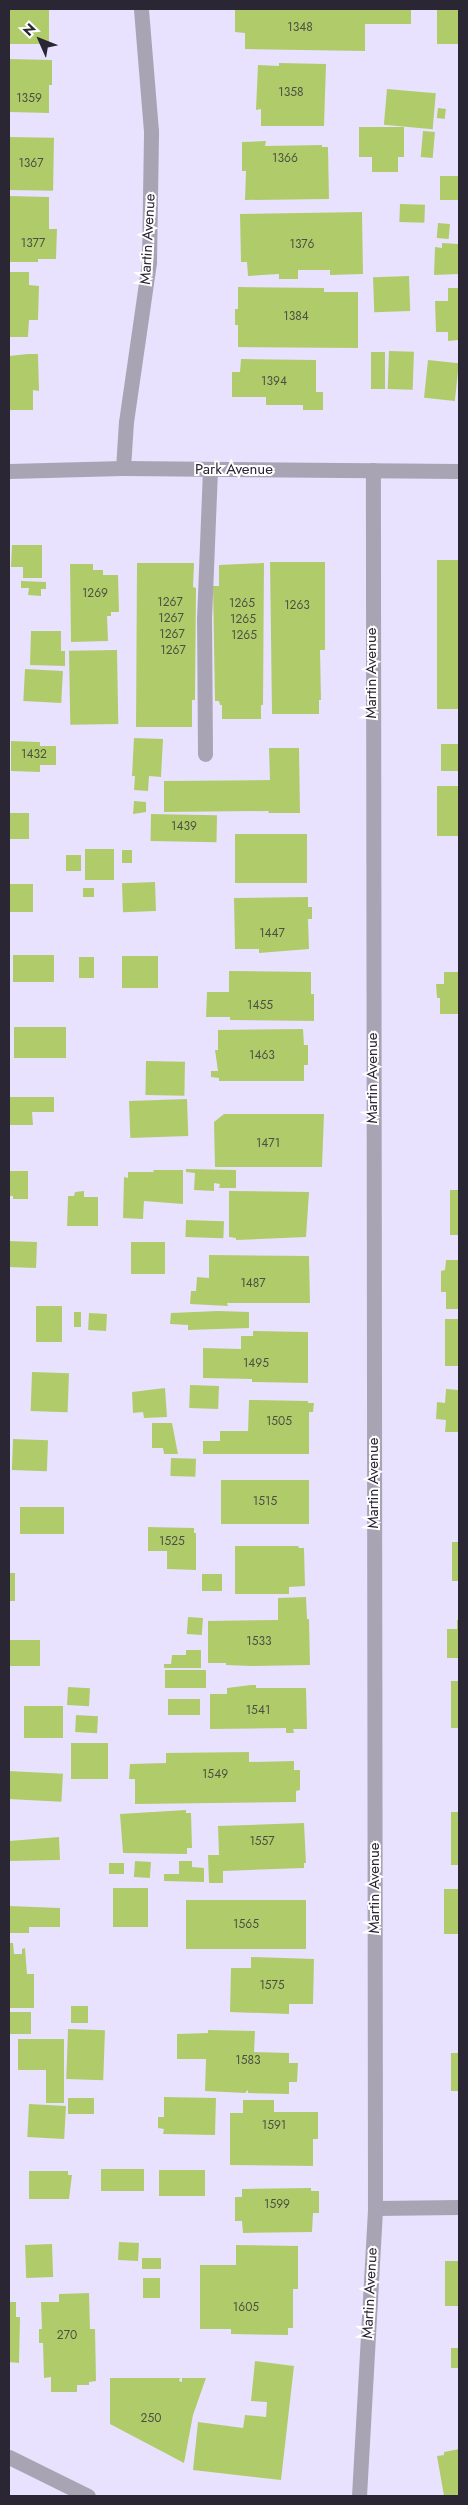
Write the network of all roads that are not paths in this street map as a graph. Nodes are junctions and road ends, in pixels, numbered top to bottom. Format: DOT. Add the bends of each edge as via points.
graph roads {
  1 [pos="141,9"];
  2 [pos="123,468"];
  3 [pos="210,470"];
  4 [pos="372,470"];
  5 [pos="9,471"];
  6 [pos="459,471"];
  7 [pos="205,754"];
  8 [pos="459,2207"];
  9 [pos="375,2208"];
  10 [pos="9,2457"];
  11 [pos="88,2496"];
  12 [pos="359,2496"];
  1 -- 2 [label="street, Martin Avenue" via="151,130 150,262 126,422"];
  2 -- 3 [label="street, Park Avenue"];
  2 -- 5 [label="street, Park Avenue"];
  3 -- 4 [label="street, Park Avenue"];
  3 -- 7 [label="street" via="204,619"];
  4 -- 6 [label="street, Park Avenue"];
  4 -- 9 [label="street, Martin Avenue"];
  8 -- 9 [label="street"];
  9 -- 12 [label="street, Martin Avenue"];
  10 -- 11 [label="street"];
}
